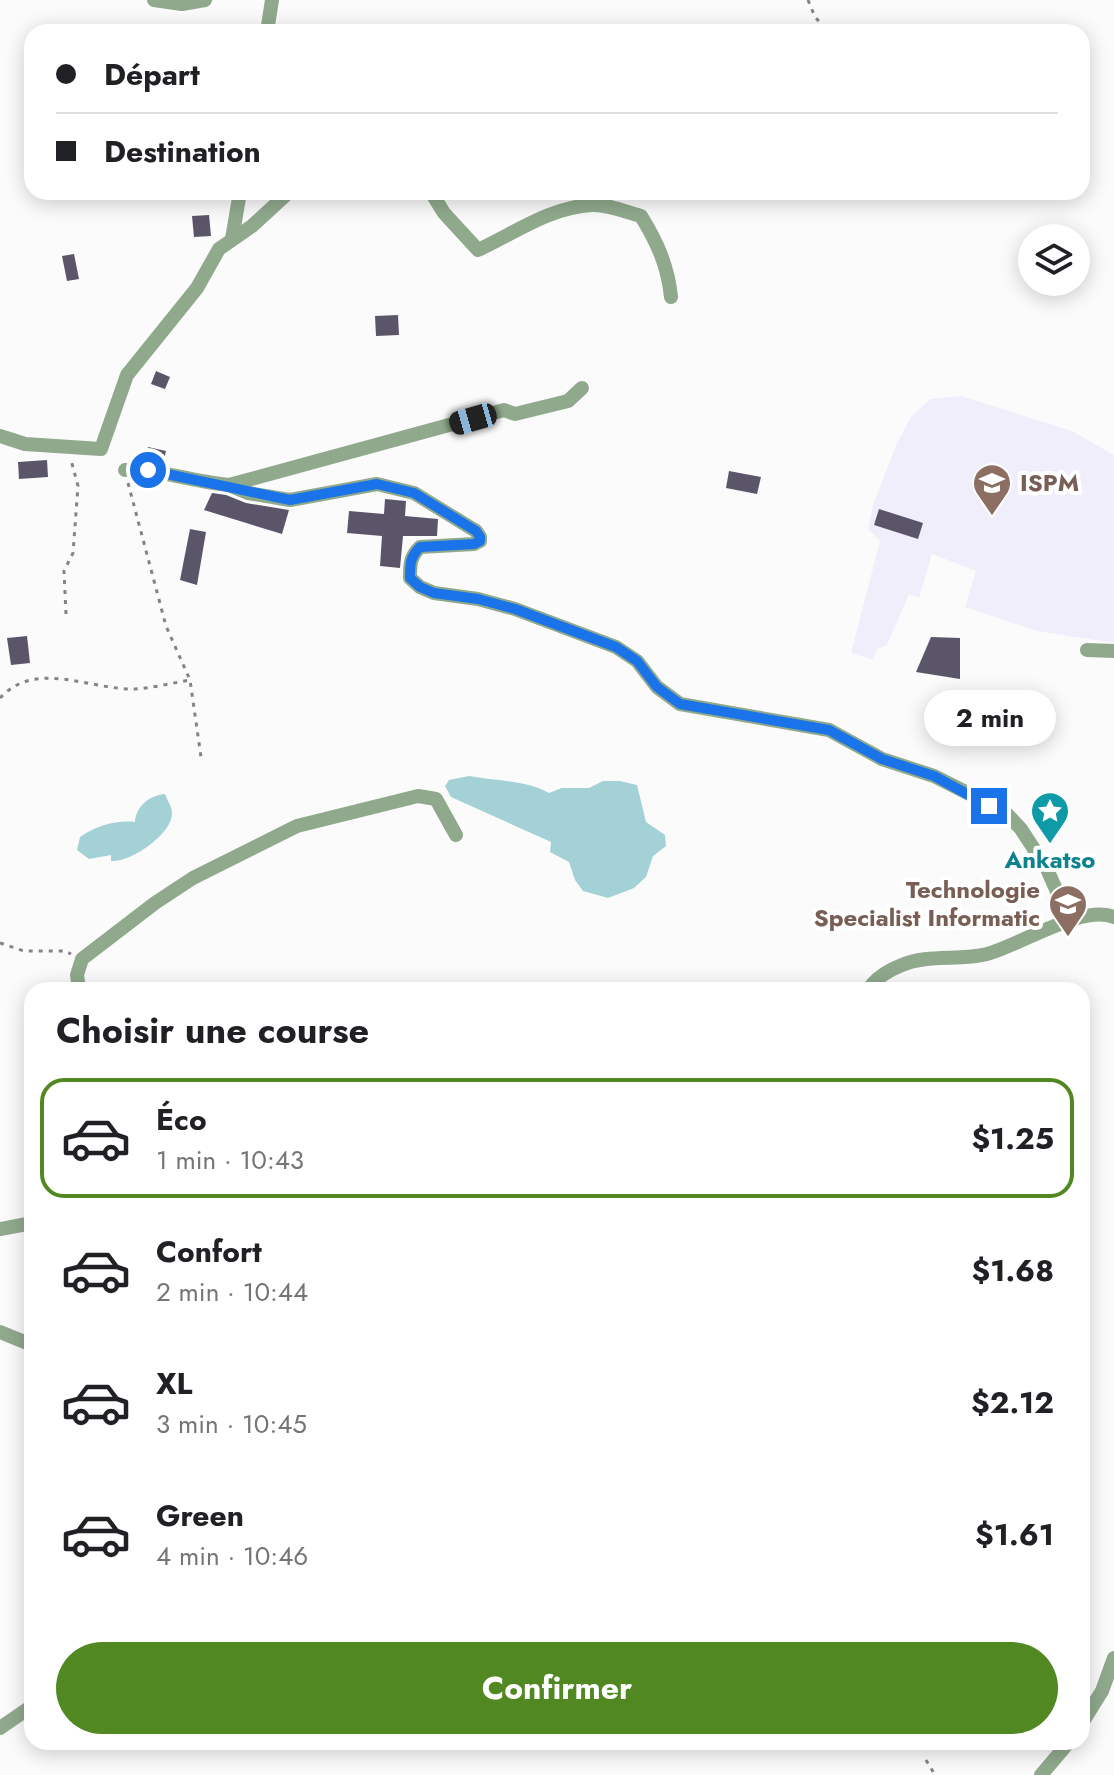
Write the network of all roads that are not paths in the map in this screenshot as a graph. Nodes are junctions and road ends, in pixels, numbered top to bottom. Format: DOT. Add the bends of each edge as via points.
graph roads {
  1 [pos="154,0"];
  2 [pos="205,0"];
  3 [pos="272,0"];
  4 [pos="268,24"];
  5 [pos="239,200"];
  6 [pos="280,200"];
  7 [pos="436,200"];
  8 [pos="232,239"];
  9 [pos="671,297"];
  10 [pos="582,388"];
  11 [pos="0,436"];
  12 [pos="125,470"];
  13 [pos="229,485"];
  14 [pos="1087,650"];
  15 [pos="1114,651"];
  16 [pos="456,835"];
  17 [pos="1114,917"];
  18 [pos="1069,919"];
  19 [pos="78,982"];
  20 [pos="877,982"];
  21 [pos="24,1224"];
  22 [pos="0,1229"];
  23 [pos="0,1332"];
  24 [pos="24,1342"];
  25 [pos="1114,1658"];
  26 [pos="1090,1710"];
  27 [pos="24,1712"];
  28 [pos="0,1728"];
  29 [pos="1062,1750"];
  30 [pos="1041,1775"];
  1 -- 2 [label="street"];
  3 -- 4 [label="street"];
  5 -- 8 [label="street"];
  6 -- 8 [label="street"];
  7 -- 9 [label="street" via="478,250 547,214 594,204 641,216 668,273"];
  8 -- 11 [label="street" via="219,249 197,288 127,375 101,449 25,444"];
  10 -- 13 [label="street" via="568,401 515,414 504,410"];
  12 -- 13 [label="street"];
  13 -- 18 [label="street" via="290,500 377,484 414,493 480,537 474,544 420,547 412,555 410,578 420,587 515,609 616,647 680,704 829,730 1005,812 1047,869"];
  14 -- 15 [label="street"];
  16 -- 19 [label="street" via="436,799 418,796 297,826 155,903 82,959"];
  17 -- 18 [label="street" via="1089,914"];
  18 -- 20 [label="street" via="986,955 904,963"];
  21 -- 22 [label="street"];
  23 -- 24 [label="street"];
  25 -- 26 [label="street"];
  27 -- 28 [label="street"];
  29 -- 30 [label="street"];
}
